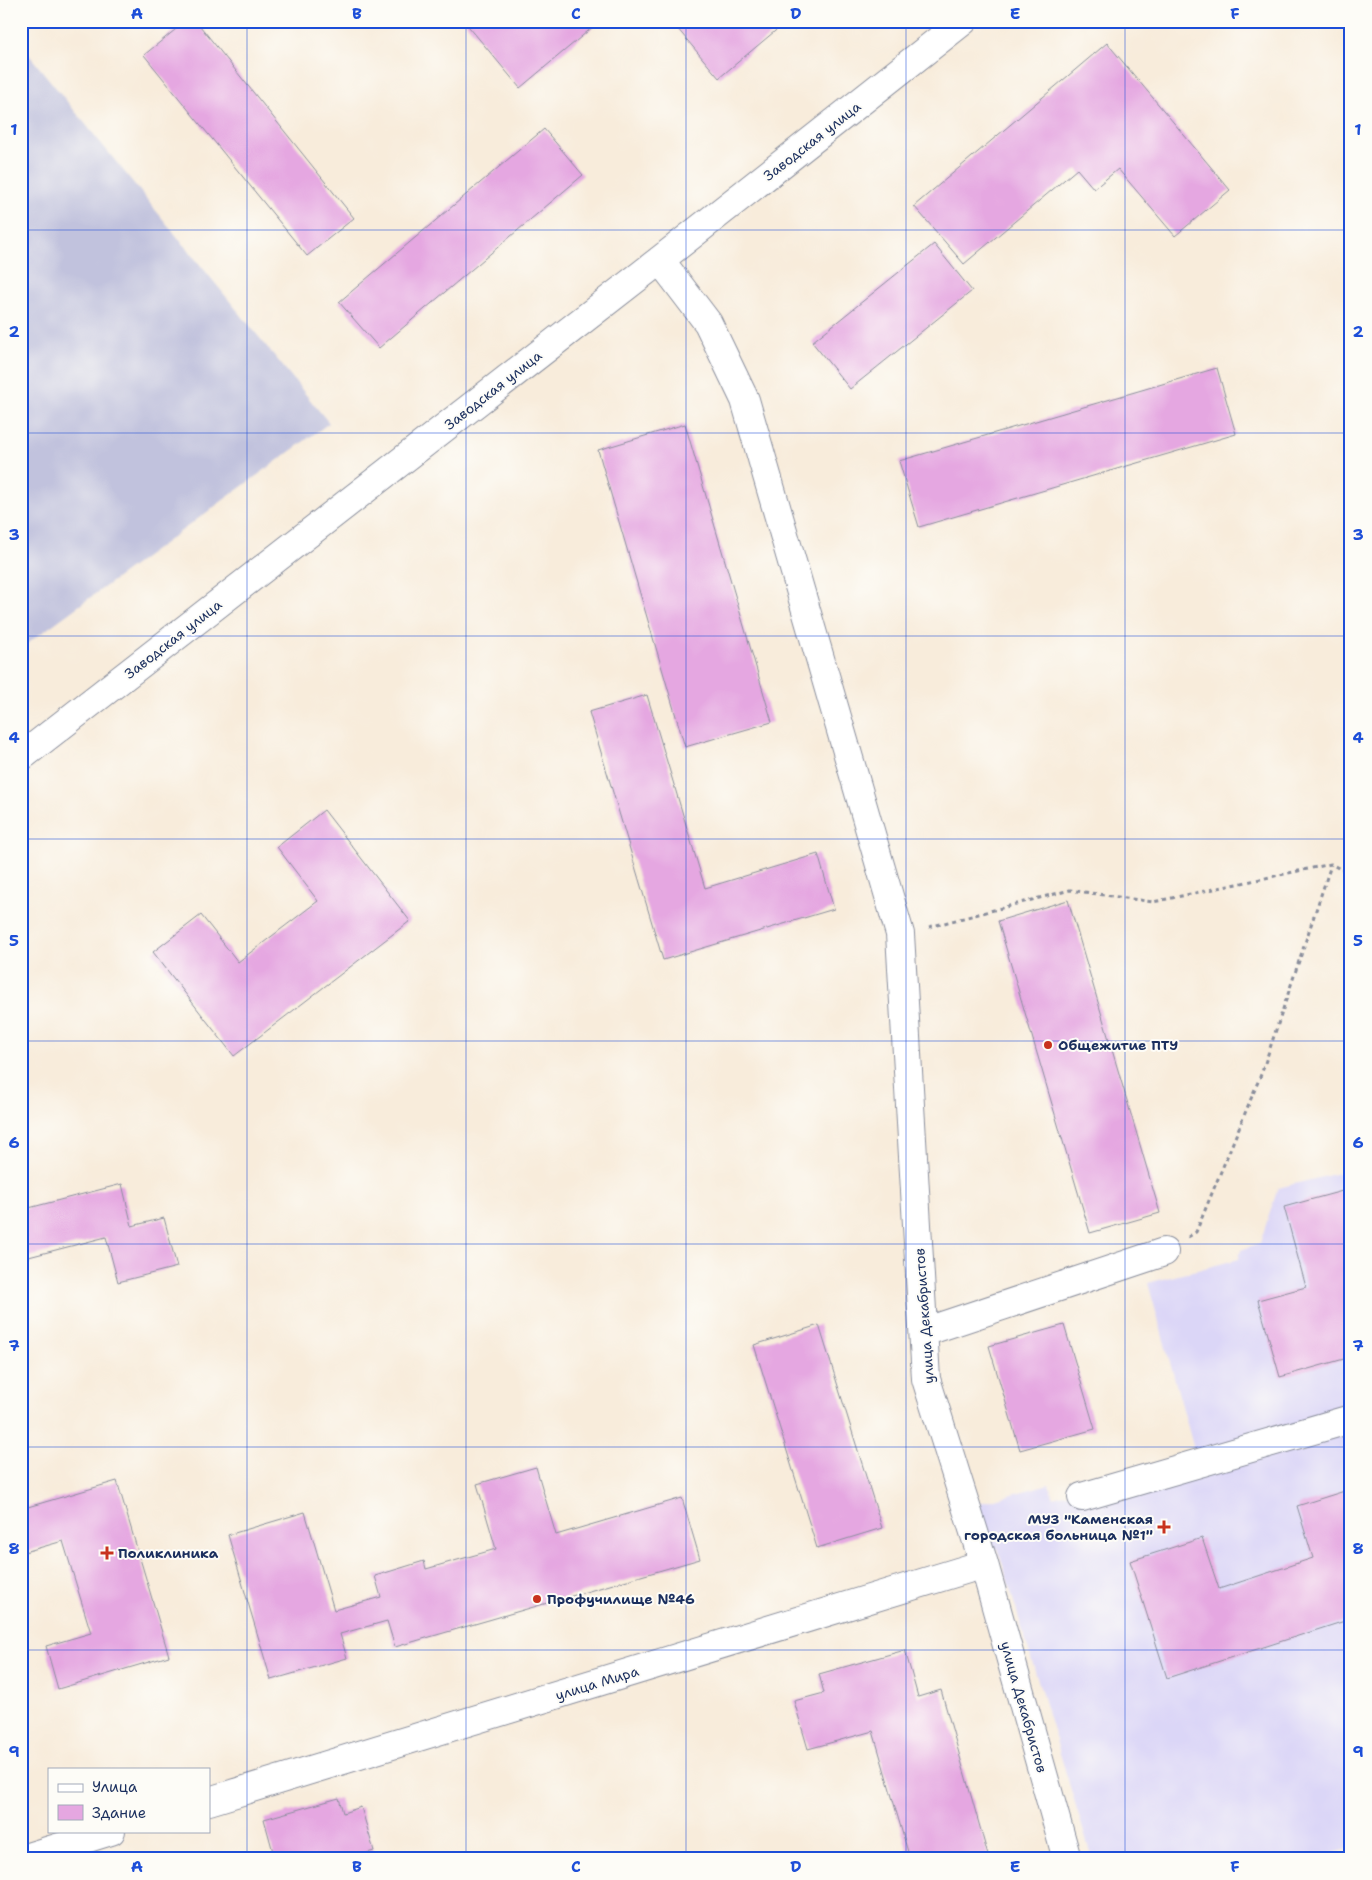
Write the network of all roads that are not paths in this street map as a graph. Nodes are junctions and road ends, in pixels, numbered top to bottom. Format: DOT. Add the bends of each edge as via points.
graph roads {
  1 [pos="963,21"];
  2 [pos="660,260"];
  3 [pos="21,757"];
  4 [pos="1164,1252"];
  5 [pos="924,1332"];
  6 [pos="1351,1419"];
  7 [pos="1082,1497"];
  8 [pos="984,1564"];
  9 [pos="210,1801"];
  10 [pos="108,1832"];
  11 [pos="21,1859"];
  12 [pos="1067,1859"];
  1 -- 2 [label="street, Заводская улица"];
  2 -- 3 [label="street, Заводская улица"];
  2 -- 5 [label="street, улица Декабристов" via="708,323 745,400 900,934"];
  4 -- 5 [label="street"];
  5 -- 8 [label="street, улица Декабристов" via="926,1379"];
  6 -- 7 [label="street"];
  8 -- 9 [label="street, улица Мира"];
  8 -- 12 [label="street, улица Декабристов"];
  10 -- 11 [label="street"];
}
